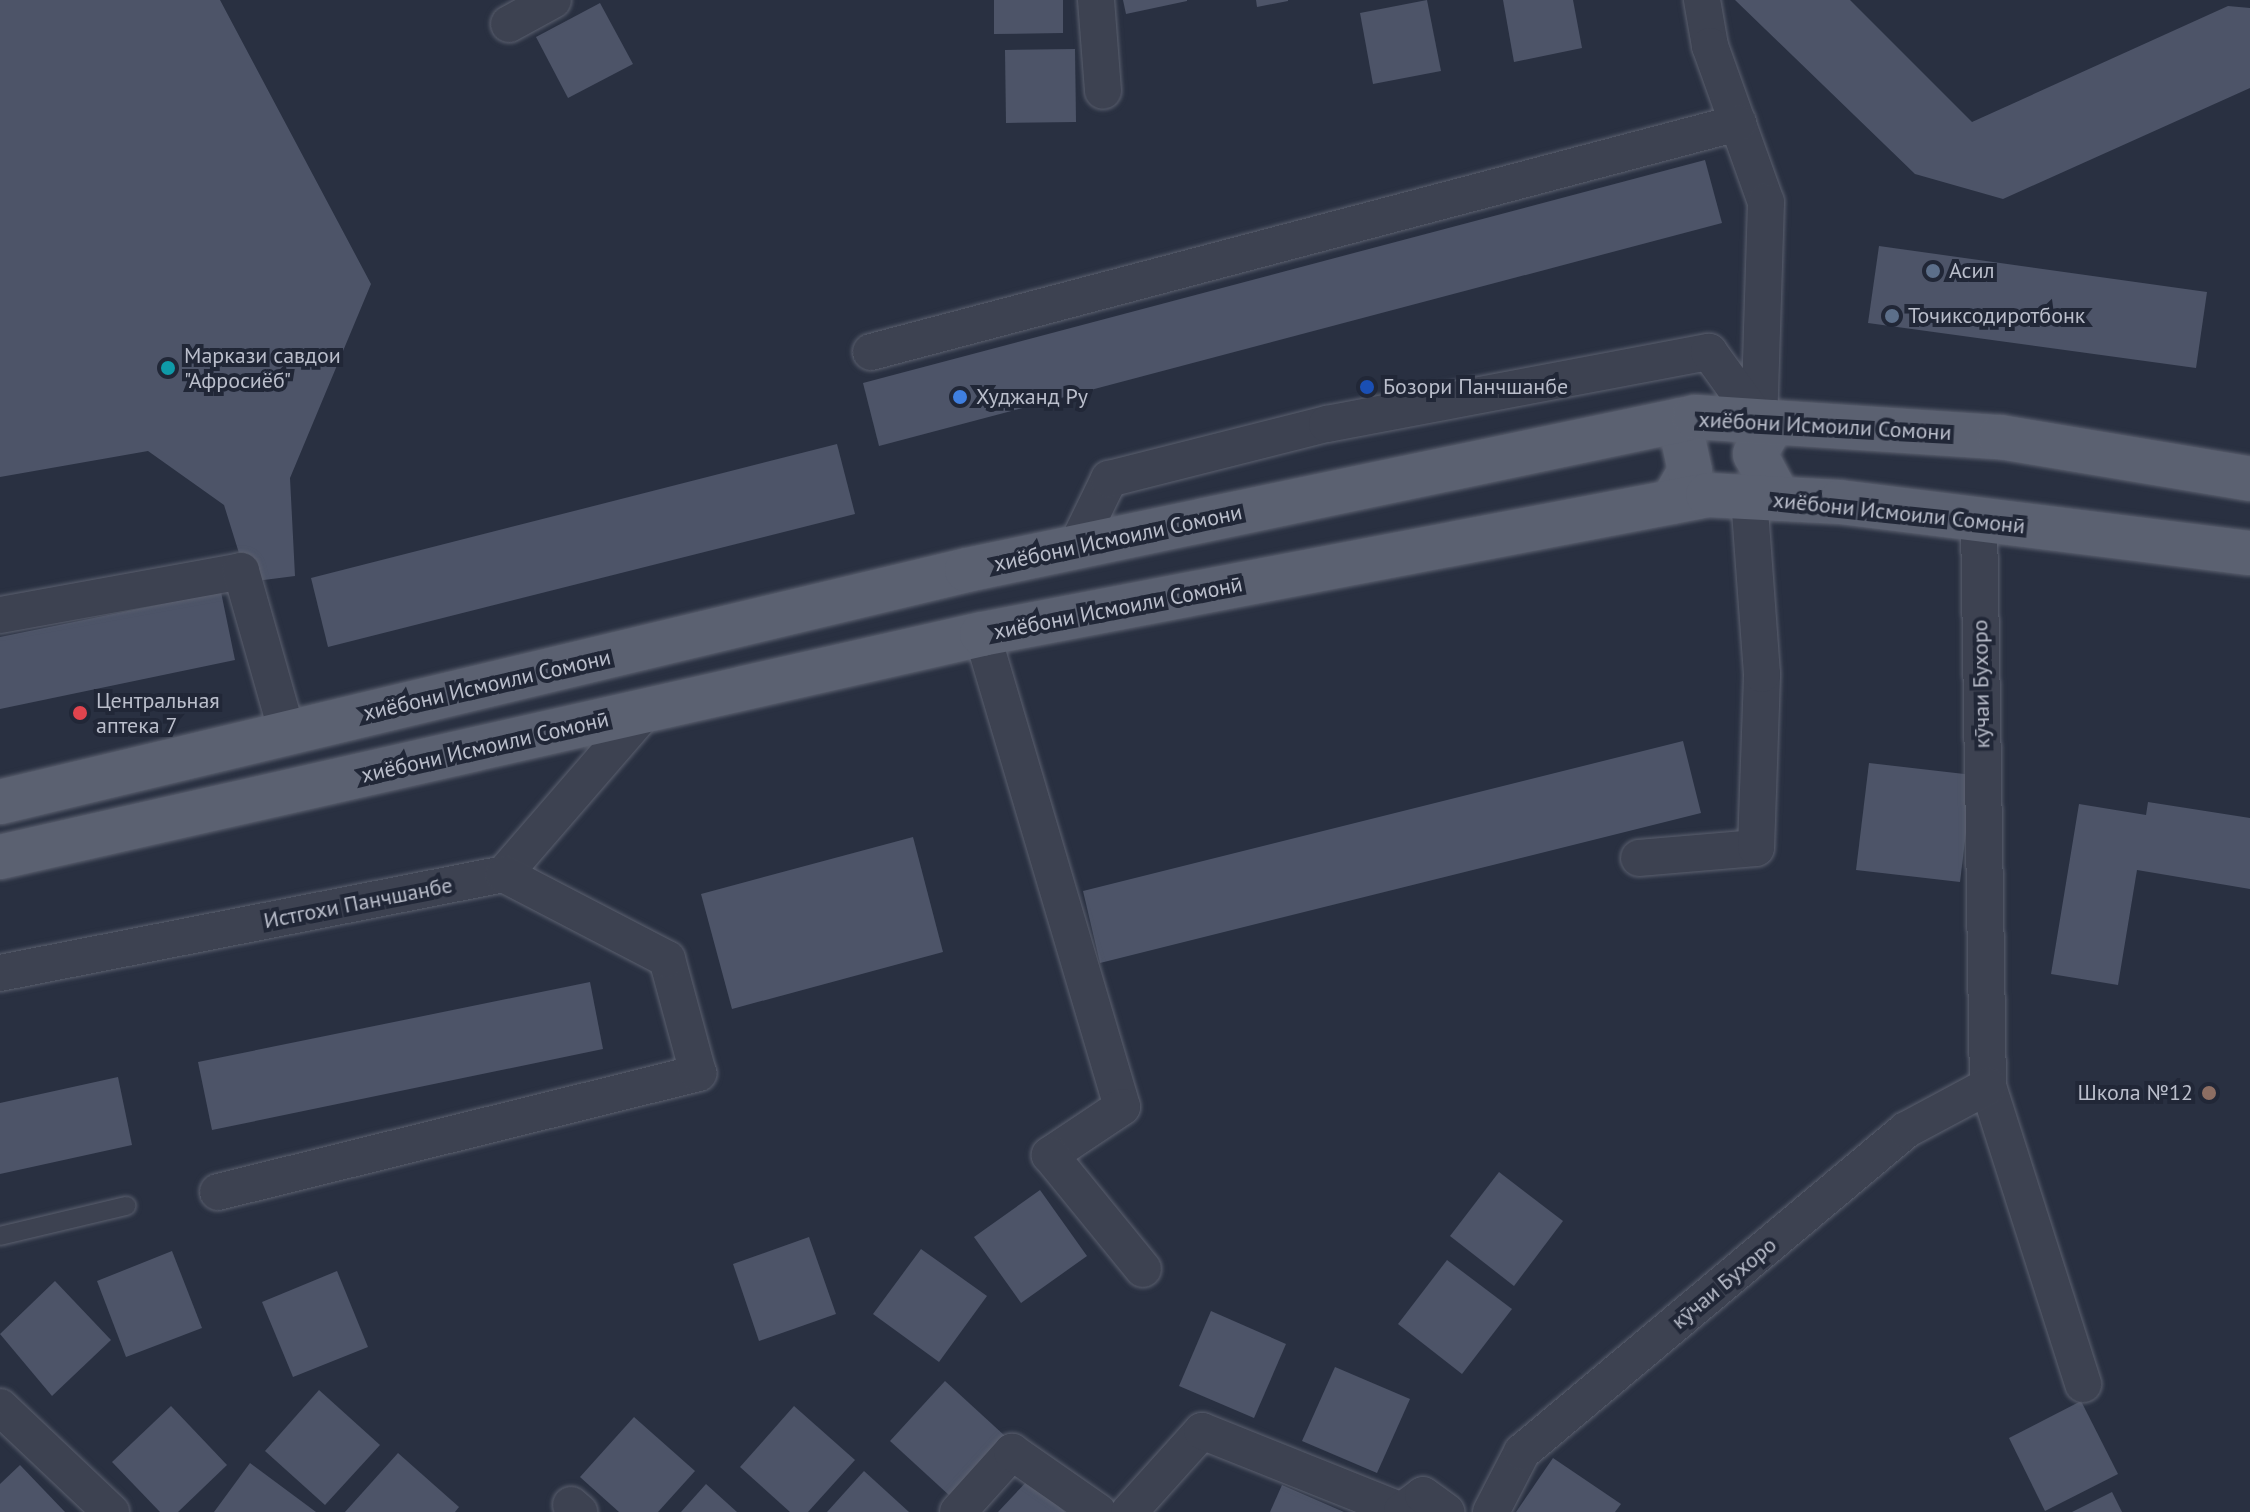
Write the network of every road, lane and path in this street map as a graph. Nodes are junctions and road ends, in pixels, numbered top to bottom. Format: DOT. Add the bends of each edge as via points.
graph roads {
  1 [pos="553,0"];
  2 [pos="1096,0"];
  3 [pos="1702,0"];
  4 [pos="509,24"];
  5 [pos="1103,91"];
  6 [pos="1738,123"];
  7 [pos="871,352"];
  8 [pos="1679,420"];
  9 [pos="1766,421"];
  10 [pos="2250,479"];
  11 [pos="1764,498"];
  12 [pos="1672,502"];
  13 [pos="1979,521"];
  14 [pos="1076,547"];
  15 [pos="2250,553"];
  16 [pos="0,615"];
  17 [pos="982,634"];
  18 [pos="646,710"];
  19 [pos="287,733"];
  20 [pos="0,802"];
  21 [pos="0,857"];
  22 [pos="1639,858"];
  23 [pos="504,874"];
  24 [pos="0,973"];
  25 [pos="1988,1086"];
  26 [pos="218,1192"];
  27 [pos="126,1206"];
  28 [pos="0,1236"];
  29 [pos="1143,1269"];
  30 [pos="2083,1384"];
  31 [pos="0,1407"];
  32 [pos="111,1512"];
  33 [pos="958,1512"];
  34 [pos="1098,1512"];
  35 [pos="1129,1512"];
  36 [pos="1446,1512"];
  37 [pos="1491,1512"];
  1 -- 4 [label="street"];
  2 -- 5 [label="street"];
  3 -- 6 [label="street"];
  6 -- 7 [label="street"];
  6 -- 9 [label="street" via="1766,202"];
  8 -- 9 [label="main road, хиёбони Исмоили Сомони"];
  8 -- 12 [label="main road" via="1690,471"];
  8 -- 14 [label="main road, хиёбони Исмоили Сомони"];
  9 -- 10 [label="main road, хиёбони Исмоили Сомони" via="2000,437"];
  9 -- 11 [label="main road" via="1755,454"];
  9 -- 14 [label="street" via="1709,352 1327,424 1109,479"];
  11 -- 12 [label="main road, хиёбони Исмоили Сомонӣ"];
  11 -- 13 [label="main road, хиёбони Исмоили Сомонӣ"];
  11 -- 22 [label="street" via="1756,848"];
  12 -- 17 [label="main road, хиёбони Исмоили Сомонӣ"];
  13 -- 15 [label="main road, хиёбони Исмоили Сомонӣ"];
  13 -- 25 [label="street, кӯчаи Бухоро"];
  14 -- 19 [label="main road, хиёбони Исмоили Сомони"];
  16 -- 19 [label="street" via="241,571"];
  17 -- 18 [label="main road, хиёбони Исмоили Сомонӣ"];
  17 -- 29 [label="street" via="1122,1107 1050,1155"];
  18 -- 21 [label="main road, хиёбони Исмоили Сомонӣ"];
  18 -- 23 [label="street"];
  19 -- 20 [label="main road, хиёбони Исмоили Сомони"];
  23 -- 24 [label="street, Истгохи Панчшанбе"];
  23 -- 26 [label="street" via="667,959 698,1073"];
  25 -- 30 [label="street, кӯчаи Бухоро"];
  25 -- 37 [label="street, кӯчаи Бухоро" via="1906,1130 1522,1452"];
  27 -- 28 [label="lane"];
  31 -- 32 [label="street"];
  33 -- 34 [label="street" via="1012,1452"];
  35 -- 36 [label="street" via="1202,1431 1402,1511 1423,1495"];
}
